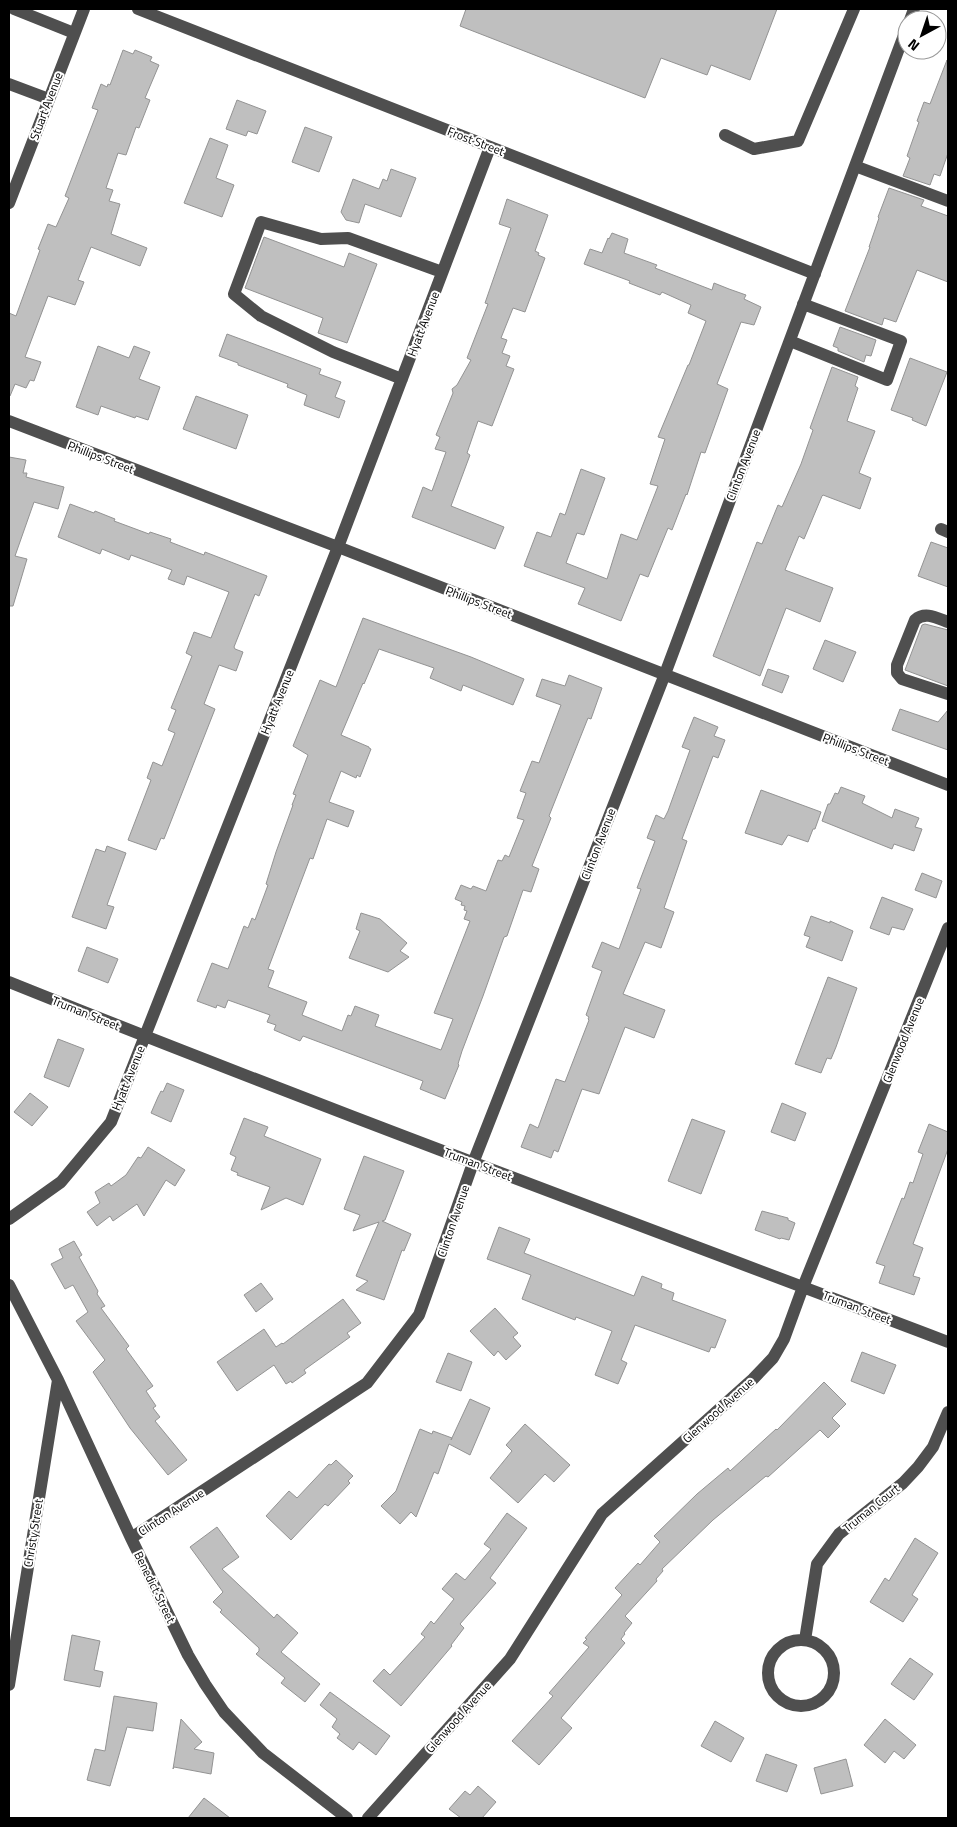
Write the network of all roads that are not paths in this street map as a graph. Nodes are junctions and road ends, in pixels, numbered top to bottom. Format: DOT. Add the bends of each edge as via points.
graph roads {
  1 [pos="14,9"];
  2 [pos="84,9"];
  3 [pos="138,9"];
  4 [pos="854,9"];
  5 [pos="74,33"];
  6 [pos="897,54"];
  7 [pos="9,84"];
  8 [pos="49,99"];
  9 [pos="725,135"];
  10 [pos="490,146"];
  11 [pos="855,166"];
  12 [pos="948,201"];
  13 [pos="9,203"];
  14 [pos="442,272"];
  15 [pos="815,274"];
  16 [pos="803,304"];
  17 [pos="790,341"];
  18 [pos="402,379"];
  19 [pos="9,421"];
  20 [pos="338,547"];
  21 [pos="948,622"];
  22 [pos="665,674"];
  23 [pos="948,694"];
  24 [pos="948,785"];
  25 [pos="948,928"];
  26 [pos="9,982"];
  27 [pos="145,1036"];
  28 [pos="473,1163"];
  29 [pos="9,1219"];
  30 [pos="9,1285"];
  31 [pos="803,1287"];
  32 [pos="948,1342"];
  33 [pos="58,1380"];
  34 [pos="948,1412"];
  35 [pos="130,1538"];
  36 [pos="805,1640"];
  37 [pos="9,1686"];
  38 [pos="347,1818"];
  39 [pos="368,1818"];
  1 -- 5 [label="street"];
  2 -- 5 [label="street, Stuart Avenue"];
  3 -- 10 [label="street, Frost Street"];
  4 -- 9 [label="street" via="798,141 754,149"];
  5 -- 8 [label="street, Stuart Avenue"];
  6 -- 11 [label="street, Clinton Avenue"];
  7 -- 8 [label="street"];
  8 -- 13 [label="street, Stuart Avenue"];
  10 -- 14 [label="street, Hyatt Avenue"];
  10 -- 15 [label="street, Frost Street"];
  11 -- 12 [label="street"];
  11 -- 15 [label="street, Clinton Avenue"];
  14 -- 18 [label="street, Hyatt Avenue"];
  14 -- 18 [label="street" via="348,238 321,239 261,222 234,294 261,316 333,352"];
  15 -- 16 [label="street, Clinton Avenue"];
  16 -- 17 [label="street, Clinton Avenue"];
  16 -- 17 [label="street" via="901,340 887,380"];
  17 -- 22 [label="street, Clinton Avenue"];
  18 -- 20 [label="street, Hyatt Avenue"];
  19 -- 20 [label="street, Phillips Street"];
  20 -- 22 [label="street, Phillips Street"];
  20 -- 27 [label="street, Hyatt Avenue"];
  21 -- 23 [label="street" via="929,615 919,616 896,665 902,679"];
  22 -- 24 [label="street, Phillips Street"];
  22 -- 28 [label="street, Clinton Avenue"];
  25 -- 31 [label="street, Glenwood Avenue"];
  26 -- 27 [label="street, Truman Street"];
  27 -- 28 [label="street, Truman Street"];
  27 -- 29 [label="street, Hyatt Avenue" via="111,1122 61,1182"];
  28 -- 31 [label="street, Truman Street"];
  28 -- 35 [label="street, Clinton Avenue" via="419,1315 367,1383"];
  30 -- 33 [label="street, Benedict Street"];
  31 -- 32 [label="street, Truman Street"];
  31 -- 39 [label="street, Glenwood Avenue" via="784,1339 773,1358 602,1514 510,1659"];
  33 -- 35 [label="street, Benedict Street"];
  33 -- 37 [label="street, Christy Street"];
  34 -- 36 [label="street, Truman Court" via="933,1447 918,1466 903,1483 839,1534 817,1564"];
  35 -- 38 [label="street, Benedict Street" via="188,1655 224,1712 263,1753"];
  36 -- 36 [label="street" via="792,1641 780,1647 771,1657 768,1669 768,1682 774,1694 797,1707 810,1706 822,1700 831,1690 835,1677 828,1652"];
}
